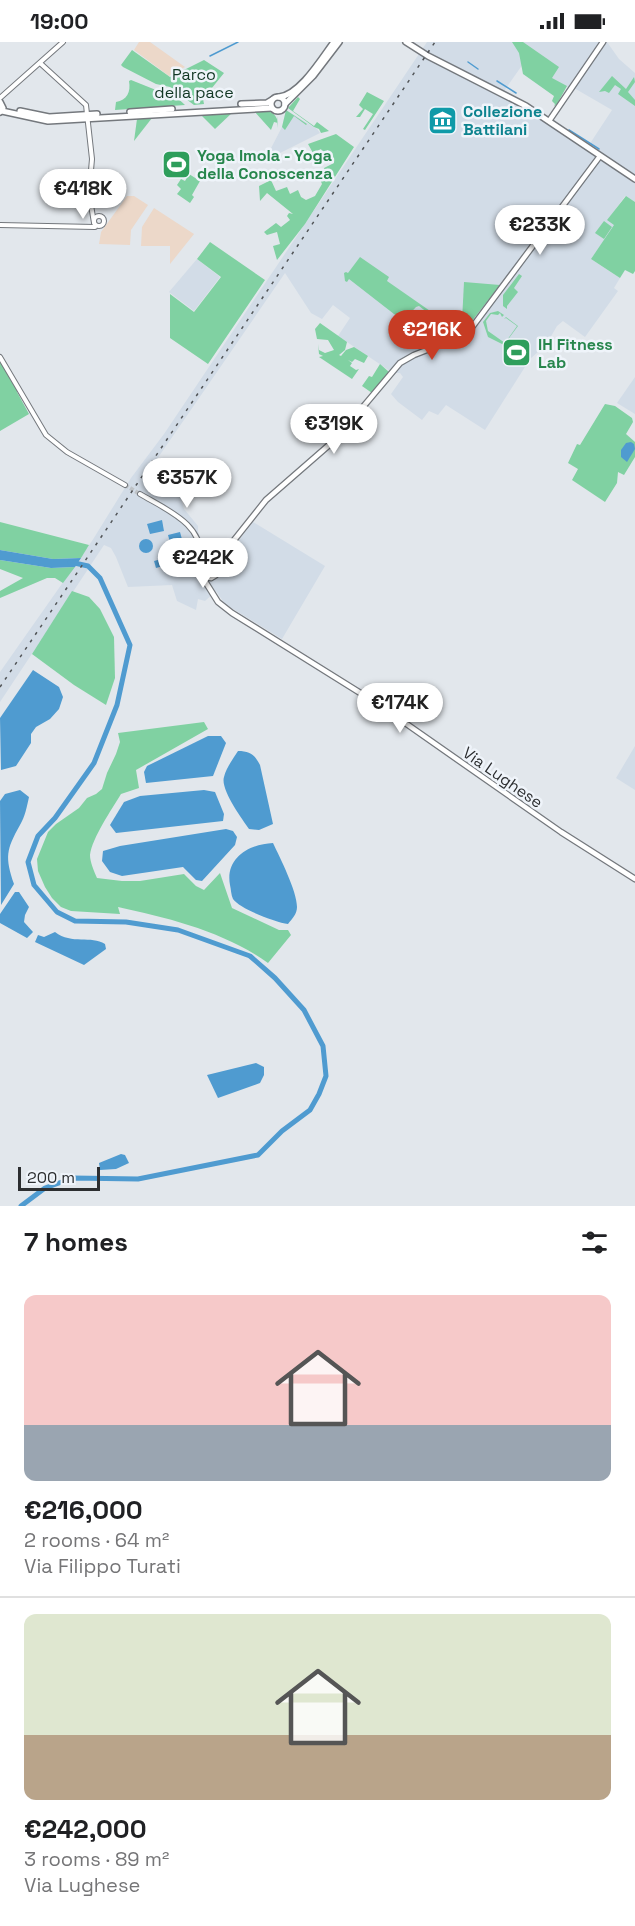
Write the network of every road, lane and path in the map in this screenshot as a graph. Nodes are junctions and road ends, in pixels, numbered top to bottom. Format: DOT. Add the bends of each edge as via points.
graph roads {
  1 [pos="63,42"];
  2 [pos="337,42"];
  3 [pos="406,42"];
  4 [pos="605,42"];
  5 [pos="40,63"];
  6 [pos="279,98"];
  7 [pos="272,100"];
  8 [pos="285,104"];
  9 [pos="1,106"];
  10 [pos="272,108"];
  11 [pos="87,116"];
  12 [pos="549,121"];
  13 [pos="600,156"];
  14 [pos="635,179"];
  15 [pos="91,210"];
  16 [pos="98,216"];
  17 [pos="0,225"];
  18 [pos="95,225"];
  19 [pos="0,357"];
  20 [pos="125,485"];
  21 [pos="140,494"];
  22 [pos="201,551"];
  23 [pos="223,554"];
  24 [pos="211,558"];
  25 [pos="200,563"];
  26 [pos="219,568"];
  27 [pos="216,575"];
  28 [pos="202,576"];
  29 [pos="212,591"];
  30 [pos="635,879"];
  1 -- 5 [label="street"];
  2 -- 6 [label="main road" via="296,89"];
  2 -- 8 [label="main road" via="313,76"];
  3 -- 12 [label="main road"];
  4 -- 12 [label="main road"];
  5 -- 9 [label="street" via="6,93"];
  5 -- 11 [label="street" via="84,101"];
  6 -- 7 [label="main road"];
  6 -- 8 [label="main road"];
  7 -- 10 [label="main road"];
  7 -- 11 [label="main road"];
  8 -- 10 [label="main road" via="283,110"];
  9 -- 11 [label="main road" via="48,121"];
  10 -- 11 [label="main road"];
  11 -- 15 [label="street" via="92,159"];
  12 -- 13 [label="main road"];
  13 -- 14 [label="main road"];
  13 -- 23 [label="main road" via="470,330 448,343 406,358 393,369 344,430 274,492"];
  15 -- 16 [label="street"];
  15 -- 18 [label="street"];
  16 -- 18 [label="street"];
  16 -- 18 [label="street" via="104,223"];
  17 -- 18 [label="street"];
  19 -- 20 [label="street" via="46,435 67,452"];
  21 -- 22 [label="street" via="184,520"];
  22 -- 24 [label="street"];
  22 -- 25 [label="street"];
  23 -- 24 [label="main road"];
  23 -- 26 [label="main road"];
  24 -- 25 [label="main road"];
  24 -- 26 [label="main road"];
  25 -- 28 [label="main road, Via Lughese"];
  26 -- 27 [label="main road"];
  27 -- 28 [label="main road"];
  27 -- 29 [label="main road"];
  28 -- 29 [label="main road, Via Lughese"];
  29 -- 30 [label="main road, Via Lughese" via="232,613 378,704"];
}
